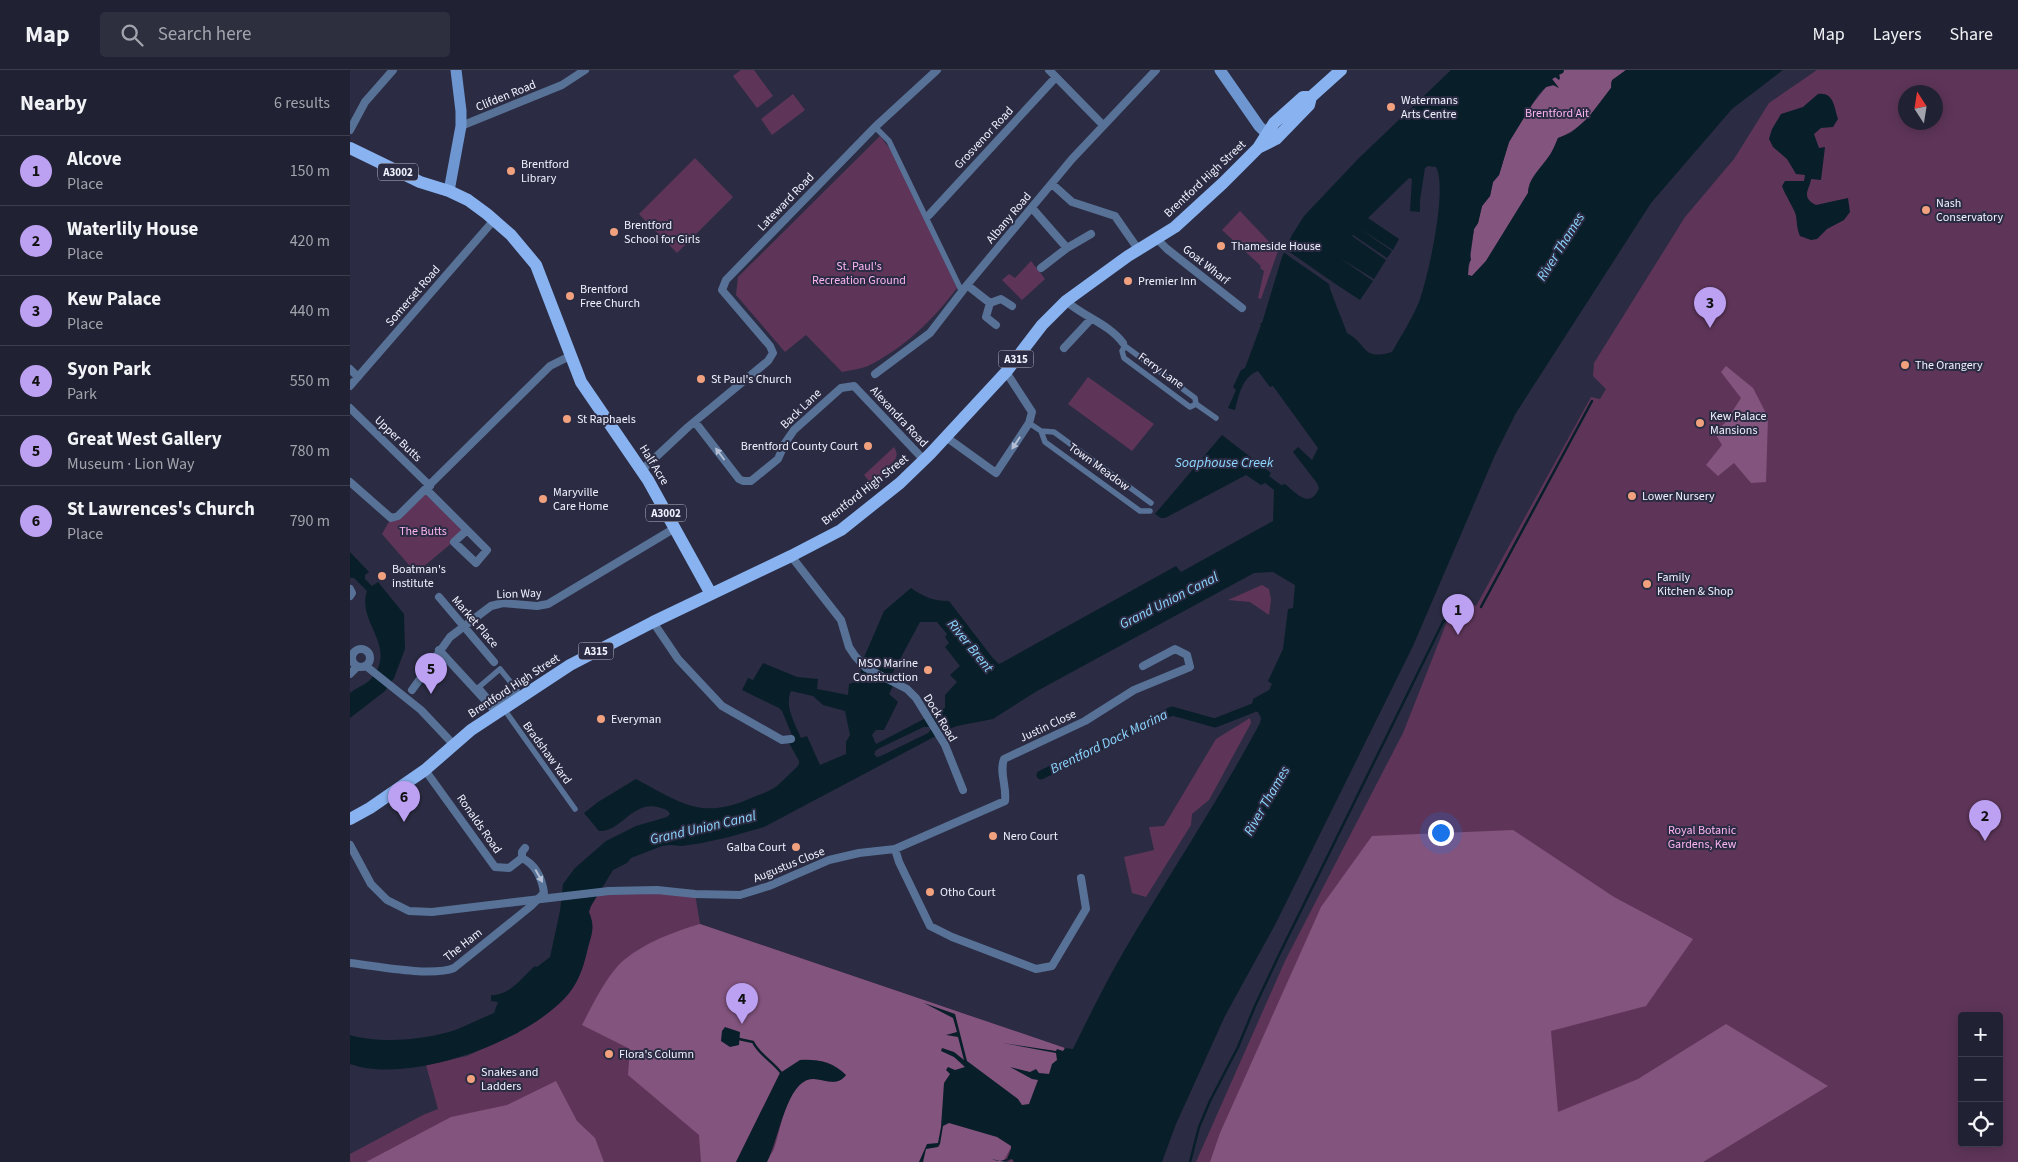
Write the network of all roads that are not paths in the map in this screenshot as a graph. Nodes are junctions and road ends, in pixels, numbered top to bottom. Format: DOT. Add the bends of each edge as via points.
graph roads {
  1 [pos="393,70"];
  2 [pos="456,70"];
  3 [pos="585,70"];
  4 [pos="938,70"];
  5 [pos="1049,70"];
  6 [pos="1144,70"];
  7 [pos="1156,70"];
  8 [pos="1220,70"];
  9 [pos="1341,70"];
  10 [pos="1056,77"];
  11 [pos="1150,77"];
  12 [pos="1311,97"];
  13 [pos="1103,125"];
  14 [pos="461,126"];
  15 [pos="875,127"];
  16 [pos="350,130"];
  17 [pos="1266,133"];
  18 [pos="1282,134"];
  19 [pos="350,148"];
  20 [pos="1258,148"];
  21 [pos="1052,184"];
  22 [pos="449,191"];
  23 [pos="1032,208"];
  24 [pos="929,214"];
  25 [pos="494,220"];
  26 [pos="1090,234"];
  27 [pos="1157,239"];
  28 [pos="1067,248"];
  29 [pos="1138,250"];
  30 [pos="1041,268"];
  31 [pos="967,285"];
  32 [pos="962,292"];
  33 [pos="1066,301"];
  34 [pos="990,303"];
  35 [pos="1012,306"];
  36 [pos="1242,308"];
  37 [pos="1091,319"];
  38 [pos="996,325"];
  39 [pos="1124,345"];
  40 [pos="1064,348"];
  41 [pos="570,356"];
  42 [pos="350,369"];
  43 [pos="1006,372"];
  44 [pos="875,374"];
  45 [pos="358,377"];
  46 [pos="350,386"];
  47 [pos="858,388"];
  48 [pos="1196,404"];
  49 [pos="350,408"];
  50 [pos="1216,418"];
  51 [pos="695,422"];
  52 [pos="1029,423"];
  53 [pos="1041,431"];
  54 [pos="946,437"];
  55 [pos="924,460"];
  56 [pos="642,470"];
  57 [pos="350,482"];
  58 [pos="428,488"];
  59 [pos="1151,503"];
  60 [pos="1150,511"];
  61 [pos="675,528"];
  62 [pos="466,530"];
  63 [pos="791,556"];
  64 [pos="350,589"];
  65 [pos="711,594"];
  66 [pos="350,596"];
  67 [pos="439,597"];
  68 [pos="653,622"];
  69 [pos="462,626"];
  70 [pos="439,650"];
  71 [pos="352,651"];
  72 [pos="494,662"];
  73 [pos="1143,666"];
  74 [pos="356,667"];
  75 [pos="369,669"];
  76 [pos="350,674"];
  77 [pos="479,687"];
  78 [pos="412,690"];
  79 [pos="501,711"];
  80 [pos="791,739"];
  81 [pos="454,745"];
  82 [pos="426,770"];
  83 [pos="963,790"];
  84 [pos="575,809"];
  85 [pos="350,819"];
  86 [pos="350,845"];
  87 [pos="525,848"];
  88 [pos="895,849"];
  89 [pos="525,860"];
  90 [pos="1081,878"];
  91 [pos="350,963"];
  1 -- 16 [label="street" via="365,102"];
  2 -- 14 [label="main road"];
  3 -- 14 [label="street, Clifden Road" via="562,85"];
  4 -- 15 [label="street, Lateward Road"];
  5 -- 10 [label="street"];
  6 -- 11 [label="street"];
  7 -- 11 [label="street, Albany Road"];
  8 -- 17 [label="main road"];
  9 -- 12 [label="main road, Brentford High Street / A315"];
  10 -- 13 [label="street"];
  10 -- 24 [label="street, Grosvenor Road"];
  11 -- 13 [label="street, Albany Road"];
  12 -- 17 [label="main road, Brentford High Street / A315" via="1300,100"];
  12 -- 18 [label="main road, Brentford High Street / A315" via="1309,105"];
  13 -- 21 [label="street, Albany Road"];
  14 -- 22 [label="main road"];
  15 -- 32 [label="street" via="889,142"];
  15 -- 51 [label="street, Lateward Road" via="723,285 722,290 773,354"];
  17 -- 18 [label="main road"];
  17 -- 20 [label="main road, Brentford High Street / A315"];
  18 -- 20 [label="main road, Brentford High Street / A315" via="1274,142"];
  19 -- 22 [label="main road, A3002" via="420,182"];
  20 -- 27 [label="main road, Brentford High Street / A315" via="1196,209"];
  21 -- 23 [label="street, Albany Road"];
  21 -- 29 [label="street" via="1072,202 1115,216"];
  22 -- 25 [label="main road, A3002" via="468,200"];
  23 -- 28 [label="street"];
  23 -- 31 [label="street, Albany Road"];
  25 -- 41 [label="main road, A3002" via="536,265"];
  25 -- 45 [label="street, Somerset Road"];
  26 -- 28 [label="street"];
  27 -- 29 [label="main road, Brentford High Street / A315"];
  27 -- 36 [label="street, Goat Wharf"];
  28 -- 30 [label="street"];
  29 -- 33 [label="main road, Brentford High Street / A315"];
  31 -- 32 [label="street, Albany Road"];
  31 -- 34 [label="street"];
  32 -- 44 [label="street, Albany Road" via="930,333"];
  33 -- 37 [label="street, Ferry Lane"];
  33 -- 43 [label="main road, Brentford High Street / A315" via="1042,325"];
  34 -- 35 [label="street" via="1000,299"];
  34 -- 38 [label="street" via="986,317"];
  37 -- 39 [label="street, Ferry Lane" via="1098,321"];
  37 -- 40 [label="street"];
  39 -- 48 [label="street, Ferry Lane" via="1195,398"];
  39 -- 48 [label="street, Ferry Lane" via="1124,358 1190,406"];
  41 -- 56 [label="main road, Half Acre / A3002" via="581,382"];
  41 -- 58 [label="street" via="550,366"];
  42 -- 45 [label="street"];
  43 -- 52 [label="street" via="1032,412"];
  43 -- 54 [label="main road, Brentford High Street / A315"];
  45 -- 46 [label="street, Somerset Road"];
  47 -- 51 [label="street, Back Lane, one-way" via="845,386 834,393 791,433 774,463 748,482 739,479"];
  47 -- 55 [label="street, Alexandra Road"];
  48 -- 50 [label="street, Ferry Lane"];
  49 -- 58 [label="street, Upper Butts"];
  51 -- 56 [label="street"];
  52 -- 53 [label="street, Town Meadow"];
  52 -- 54 [label="street, one-way" via="996,473"];
  53 -- 59 [label="street, Town Meadow" via="1054,432"];
  53 -- 60 [label="street, Town Meadow" via="1045,442 1140,511"];
  54 -- 55 [label="main road, Brentford High Street / A315"];
  55 -- 63 [label="main road, Brentford High Street / A315" via="841,530"];
  56 -- 61 [label="main road, Half Acre / A3002"];
  57 -- 58 [label="street" via="391,518 398,516"];
  58 -- 62 [label="street"];
  61 -- 65 [label="main road, Half Acre / A3002"];
  61 -- 69 [label="street, Lion Way" via="548,604 503,603 491,606"];
  63 -- 65 [label="main road, Brentford High Street / A315"];
  63 -- 83 [label="street, Dock Road" via="841,620 849,647 866,668 907,689 916,698 945,745"];
  64 -- 66 [label="street"];
  65 -- 68 [label="main road, Brentford High Street / A315"];
  67 -- 69 [label="street, Market Place"];
  68 -- 79 [label="main road, Brentford High Street / A315" via="570,665"];
  68 -- 80 [label="street" via="678,659 722,706 782,740"];
  69 -- 70 [label="street, Lion Way"];
  69 -- 72 [label="street, Market Place"];
  70 -- 78 [label="street, Lion Way"];
  70 -- 79 [label="street"];
  71 -- 74 [label="street"];
  71 -- 75 [label="street" via="361,649 369,653"];
  73 -- 88 [label="street, Justin Close" via="1175,649 1187,655 1190,667 1134,690 1085,721 1004,759 1001,767 1005,801"];
  74 -- 75 [label="street"];
  74 -- 76 [label="street"];
  75 -- 81 [label="street" via="421,710"];
  77 -- 77 [label="street" via="500,669 517,690 494,705"];
  79 -- 81 [label="main road, Brentford High Street / A315"];
  79 -- 84 [label="street, Bradshaw Yard"];
  81 -- 82 [label="main road, Brentford High Street / A315"];
  82 -- 85 [label="main road, Brentford High Street / A315"];
  82 -- 89 [label="street, Ronalds Road" via="495,867 508,868"];
  86 -- 88 [label="street, Augustus Close, bridge" via="371,884 387,900 409,911 432,912 609,891 740,895 770,886 829,860"];
  87 -- 89 [label="street" via="522,852"];
  88 -- 90 [label="street" via="930,926 1036,970 1052,966 1086,908"];
  89 -- 91 [label="street, The Ham, one-way" via="542,880 544,893 454,968 446,971"];
}
